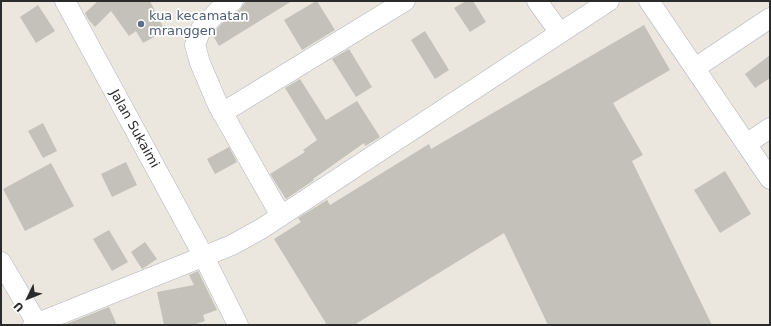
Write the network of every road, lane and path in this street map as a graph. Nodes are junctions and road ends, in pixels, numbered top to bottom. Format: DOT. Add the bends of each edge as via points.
graph roads {
  1 [pos="65,1"];
  2 [pos="233,1"];
  3 [pos="405,1"];
  4 [pos="537,1"];
  5 [pos="609,1"];
  6 [pos="649,1"];
  7 [pos="770,18"];
  8 [pos="560,33"];
  9 [pos="695,68"];
  10 [pos="222,113"];
  11 [pos="770,128"];
  12 [pos="746,144"];
  13 [pos="770,179"];
  14 [pos="281,216"];
  15 [pos="204,257"];
  16 [pos="1,262"];
  17 [pos="36,325"];
  18 [pos="238,325"];
  1 -- 15 [label="street, Jalan Sukaimi"];
  2 -- 10 [label="street" via="220,9 201,29 195,46"];
  3 -- 10 [label="street"];
  4 -- 8 [label="street"];
  5 -- 8 [label="street"];
  6 -- 9 [label="street"];
  7 -- 9 [label="street"];
  8 -- 14 [label="street"];
  9 -- 12 [label="street"];
  10 -- 14 [label="street"];
  11 -- 12 [label="street"];
  12 -- 13 [label="street"];
  14 -- 15 [label="street" via="232,245"];
  15 -- 17 [label="street"];
  15 -- 18 [label="street, Jalan Sukaimi"];
  16 -- 17 [label="street"];
}
